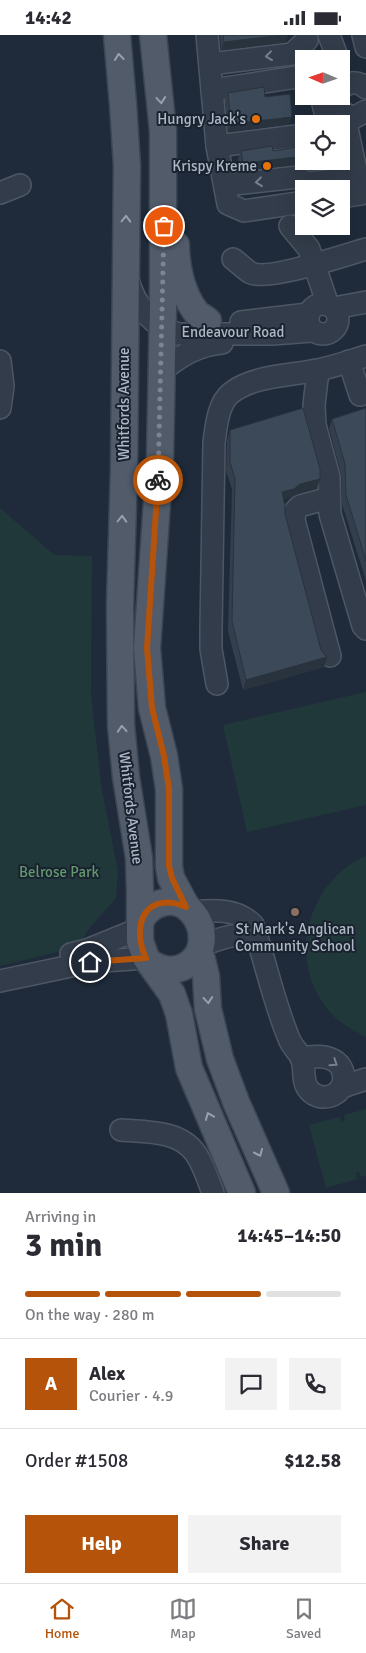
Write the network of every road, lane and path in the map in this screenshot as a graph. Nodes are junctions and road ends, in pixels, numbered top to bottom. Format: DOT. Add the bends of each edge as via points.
graph roads {
  1 [pos="116,35"];
  2 [pos="153,35"];
  3 [pos="207,35"];
  4 [pos="306,35"];
  5 [pos="320,35"];
  6 [pos="329,35"];
  7 [pos="363,35"];
  8 [pos="366,47"];
  9 [pos="326,50"];
  10 [pos="335,50"];
  11 [pos="210,64"];
  12 [pos="295,77"];
  13 [pos="212,90"];
  14 [pos="348,105"];
  15 [pos="295,136"];
  16 [pos="217,146"];
  17 [pos="164,167"];
  18 [pos="357,173"];
  19 [pos="20,185"];
  20 [pos="225,185"];
  21 [pos="0,193"];
  22 [pos="350,196"];
  23 [pos="295,203"];
  24 [pos="290,226"];
  25 [pos="366,249"];
  26 [pos="233,259"];
  27 [pos="125,268"];
  28 [pos="317,272"];
  29 [pos="366,302"];
  30 [pos="366,315"];
  31 [pos="208,321"];
  32 [pos="161,323"];
  33 [pos="326,335"];
  34 [pos="124,346"];
  35 [pos="0,361"];
  36 [pos="162,371"];
  37 [pos="366,393"];
  38 [pos="0,408"];
  39 [pos="329,498"];
  40 [pos="366,629"];
  41 [pos="330,656"];
  42 [pos="217,684"];
  43 [pos="189,909"];
  44 [pos="139,925"];
  45 [pos="257,944"];
  46 [pos="201,948"];
  47 [pos="148,960"];
  48 [pos="0,969"];
  49 [pos="0,981"];
  50 [pos="301,1058"];
  51 [pos="366,1079"];
  52 [pos="342,1087"];
  53 [pos="121,1130"];
  54 [pos="213,1193"];
  55 [pos="242,1193"];
  56 [pos="276,1193"];
  27 -- 1 [label="main road, Whitfords Avenue, one-way" via="127,166"];
  2 -- 17 [label="main road, Whitfords Avenue, one-way" via="162,111"];
  3 -- 11 [label="street"];
  4 -- 11 [label="street, one-way" via="307,40 292,54"];
  5 -- 9 [label="street"];
  6 -- 10 [label="street"];
  7 -- 8 [label="street"];
  11 -- 13 [label="street"];
  12 -- 13 [label="street"];
  13 -- 16 [label="street"];
  14 -- 18 [label="street"];
  15 -- 16 [label="street"];
  16 -- 20 [label="street"];
  17 -- 31 [label="main road" via="174,184 177,268 192,305"];
  17 -- 32 [label="main road, Whitfords Avenue"];
  18 -- 20 [label="street, one-way"];
  18 -- 22 [label="street" via="361,194"];
  19 -- 21 [label="street"];
  20 -- 23 [label="street" via="228,204 244,211"];
  24 -- 28 [label="street" via="309,249"];
  25 -- 28 [label="street"];
  26 -- 28 [label="street" via="258,275"];
  27 -- 32 [label="street, Endeavour Road" via="137,304 149,317"];
  27 -- 34 [label="main road, Whitfords Avenue"];
  28 -- 33 [label="street" via="316,287"];
  29 -- 33 [label="street, Endeavour Road"];
  30 -- 33 [label="street, Endeavour Road"];
  31 -- 32 [label="street, Endeavour Road"];
  31 -- 33 [label="street, Endeavour Road" via="244,322"];
  32 -- 33 [label="street, Endeavour Road" via="170,331 185,334"];
  32 -- 34 [label="street" via="140,332"];
  32 -- 36 [label="main road, Whitfords Avenue"];
  33 -- 36 [label="street" via="216,344 182,355"];
  33 -- 37 [label="street" via="360,395"];
  33 -- 39 [label="street" via="317,379 315,425 329,477"];
  33 -- 42 [label="street" via="265,379 230,393 222,405 214,443 211,649"];
  44 -- 34 [label="main road, Whitfords Avenue, one-way" via="139,857 121,725"];
  35 -- 38 [label="street" via="3,386"];
  36 -- 43 [label="main road, Whitfords Avenue" via="160,458 147,648 152,708 169,789 169,866"];
  39 -- 40 [label="street" via="330,513"];
  39 -- 41 [label="street" via="300,507 295,511 294,520"];
  43 -- 44 [label="main road" via="173,902 158,903 150,908"];
  43 -- 45 [label="street" via="224,911 246,918 253,925"];
  43 -- 46 [label="main road, Whitfords Avenue" via="200,927"];
  44 -- 47 [label="main road, Whitfords Avenue" via="140,941"];
  44 -- 48 [label="street" via="87,950"];
  45 -- 46 [label="street" via="250,938 236,935"];
  45 -- 50 [label="street" via="290,1039"];
  46 -- 47 [label="main road" via="191,963 175,970 166,970"];
  46 -- 56 [label="main road, Whitfords Avenue, one-way" via="208,1009 220,1059"];
  47 -- 49 [label="street" via="90,962"];
  55 -- 47 [label="main road, Whitfords Avenue, one-way" via="189,1068 181,1021 172,994"];
  50 -- 52 [label="street, one-way" via="332,1059 344,1074"];
  50 -- 52 [label="street" via="305,1084 314,1095 326,1097"];
  51 -- 52 [label="street"];
  53 -- 54 [label="street" via="170,1136 188,1146 200,1160"];
}
